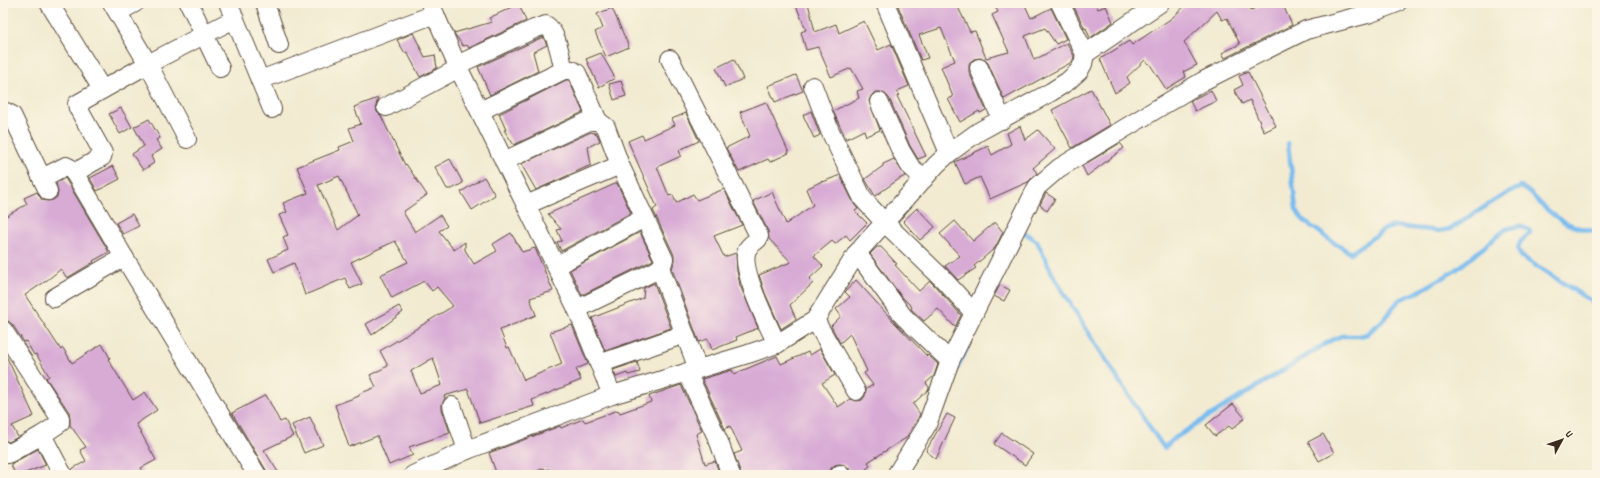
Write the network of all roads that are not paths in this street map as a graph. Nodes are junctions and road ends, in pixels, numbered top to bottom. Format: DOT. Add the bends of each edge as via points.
graph roads {
  1 [pos="48,3"];
  2 [pos="136,3"];
  3 [pos="189,3"];
  4 [pos="265,3"];
  5 [pos="885,3"];
  6 [pos="1060,3"];
  7 [pos="1160,3"];
  8 [pos="1397,3"];
  9 [pos="115,8"];
  10 [pos="433,8"];
  11 [pos="204,33"];
  12 [pos="279,45"];
  13 [pos="1085,54"];
  14 [pos="670,59"];
  15 [pos="148,64"];
  16 [pos="458,67"];
  17 [pos="220,68"];
  18 [pos="978,68"];
  19 [pos="564,70"];
  20 [pos="260,80"];
  21 [pos="813,86"];
  22 [pos="102,89"];
  23 [pos="879,102"];
  24 [pos="386,107"];
  25 [pos="272,109"];
  26 [pos="480,111"];
  27 [pos="3,112"];
  28 [pos="598,120"];
  29 [pos="1002,120"];
  30 [pos="188,139"];
  31 [pos="949,152"];
  32 [pos="504,161"];
  33 [pos="620,165"];
  34 [pos="74,173"];
  35 [pos="924,179"];
  36 [pos="526,205"];
  37 [pos="644,218"];
  38 [pos="884,222"];
  39 [pos="857,253"];
  40 [pos="124,257"];
  41 [pos="556,266"];
  42 [pos="660,268"];
  43 [pos="54,298"];
  44 [pos="577,309"];
  45 [pos="974,313"];
  46 [pos="815,320"];
  47 [pos="3,330"];
  48 [pos="685,334"];
  49 [pos="777,344"];
  50 [pos="950,361"];
  51 [pos="599,364"];
  52 [pos="693,370"];
  53 [pos="856,391"];
  54 [pos="612,395"];
  55 [pos="452,406"];
  56 [pos="42,436"];
  57 [pos="3,450"];
  58 [pos="467,450"];
  59 [pos="63,475"];
  60 [pos="258,475"];
  61 [pos="413,475"];
  62 [pos="731,475"];
  63 [pos="896,475"];
  1 -- 22 [label="street"];
  2 -- 9 [label="street"];
  3 -- 11 [label="street"];
  4 -- 12 [label="street"];
  5 -- 31 [label="street"];
  6 -- 13 [label="street"];
  7 -- 13 [label="street"];
  8 -- 45 [label="street" via="1371,13 1306,30 1203,81 1059,168 1037,187"];
  9 -- 15 [label="street"];
  10 -- 16 [label="street"];
  10 -- 20 [label="street"];
  11 -- 15 [label="street"];
  11 -- 17 [label="street"];
  11 -- 20 [label="street" via="232,12"];
  13 -- 29 [label="street" via="1080,70 1068,81"];
  14 -- 49 [label="street" via="759,236 748,246 744,259 748,277"];
  15 -- 22 [label="street"];
  15 -- 30 [label="street"];
  16 -- 19 [label="street" via="546,25 556,42"];
  16 -- 24 [label="street"];
  16 -- 26 [label="street"];
  18 -- 29 [label="street"];
  19 -- 26 [label="street"];
  19 -- 28 [label="street" via="577,73"];
  20 -- 25 [label="street"];
  21 -- 38 [label="street" via="830,131 863,199"];
  22 -- 34 [label="street" via="77,104 103,153 102,157"];
  23 -- 35 [label="street" via="901,151 910,166"];
  26 -- 32 [label="street"];
  27 -- 34 [label="street" via="12,115 45,185 66,166"];
  28 -- 32 [label="street" via="589,121"];
  28 -- 33 [label="street" via="606,127"];
  29 -- 31 [label="street" via="978,132"];
  31 -- 35 [label="street"];
  32 -- 36 [label="street"];
  33 -- 36 [label="street"];
  33 -- 37 [label="street"];
  34 -- 40 [label="street"];
  35 -- 38 [label="street"];
  36 -- 41 [label="street"];
  37 -- 41 [label="street"];
  37 -- 42 [label="street" via="664,260"];
  38 -- 39 [label="street"];
  38 -- 45 [label="street"];
  39 -- 46 [label="street"];
  39 -- 50 [label="street" via="903,316"];
  40 -- 43 [label="street"];
  40 -- 60 [label="street"];
  41 -- 44 [label="street"];
  42 -- 44 [label="street"];
  42 -- 48 [label="street"];
  44 -- 51 [label="street"];
  45 -- 50 [label="street"];
  46 -- 49 [label="street"];
  46 -- 53 [label="street"];
  47 -- 56 [label="street" via="60,418 60,423"];
  48 -- 51 [label="street"];
  48 -- 52 [label="street"];
  49 -- 52 [label="street"];
  50 -- 63 [label="street" via="927,426"];
  51 -- 54 [label="street"];
  52 -- 54 [label="street"];
  52 -- 62 [label="street"];
  54 -- 58 [label="street"];
  55 -- 58 [label="street"];
  56 -- 57 [label="street" via="10,453 7,454"];
  56 -- 59 [label="street"];
  58 -- 61 [label="street"];
}
